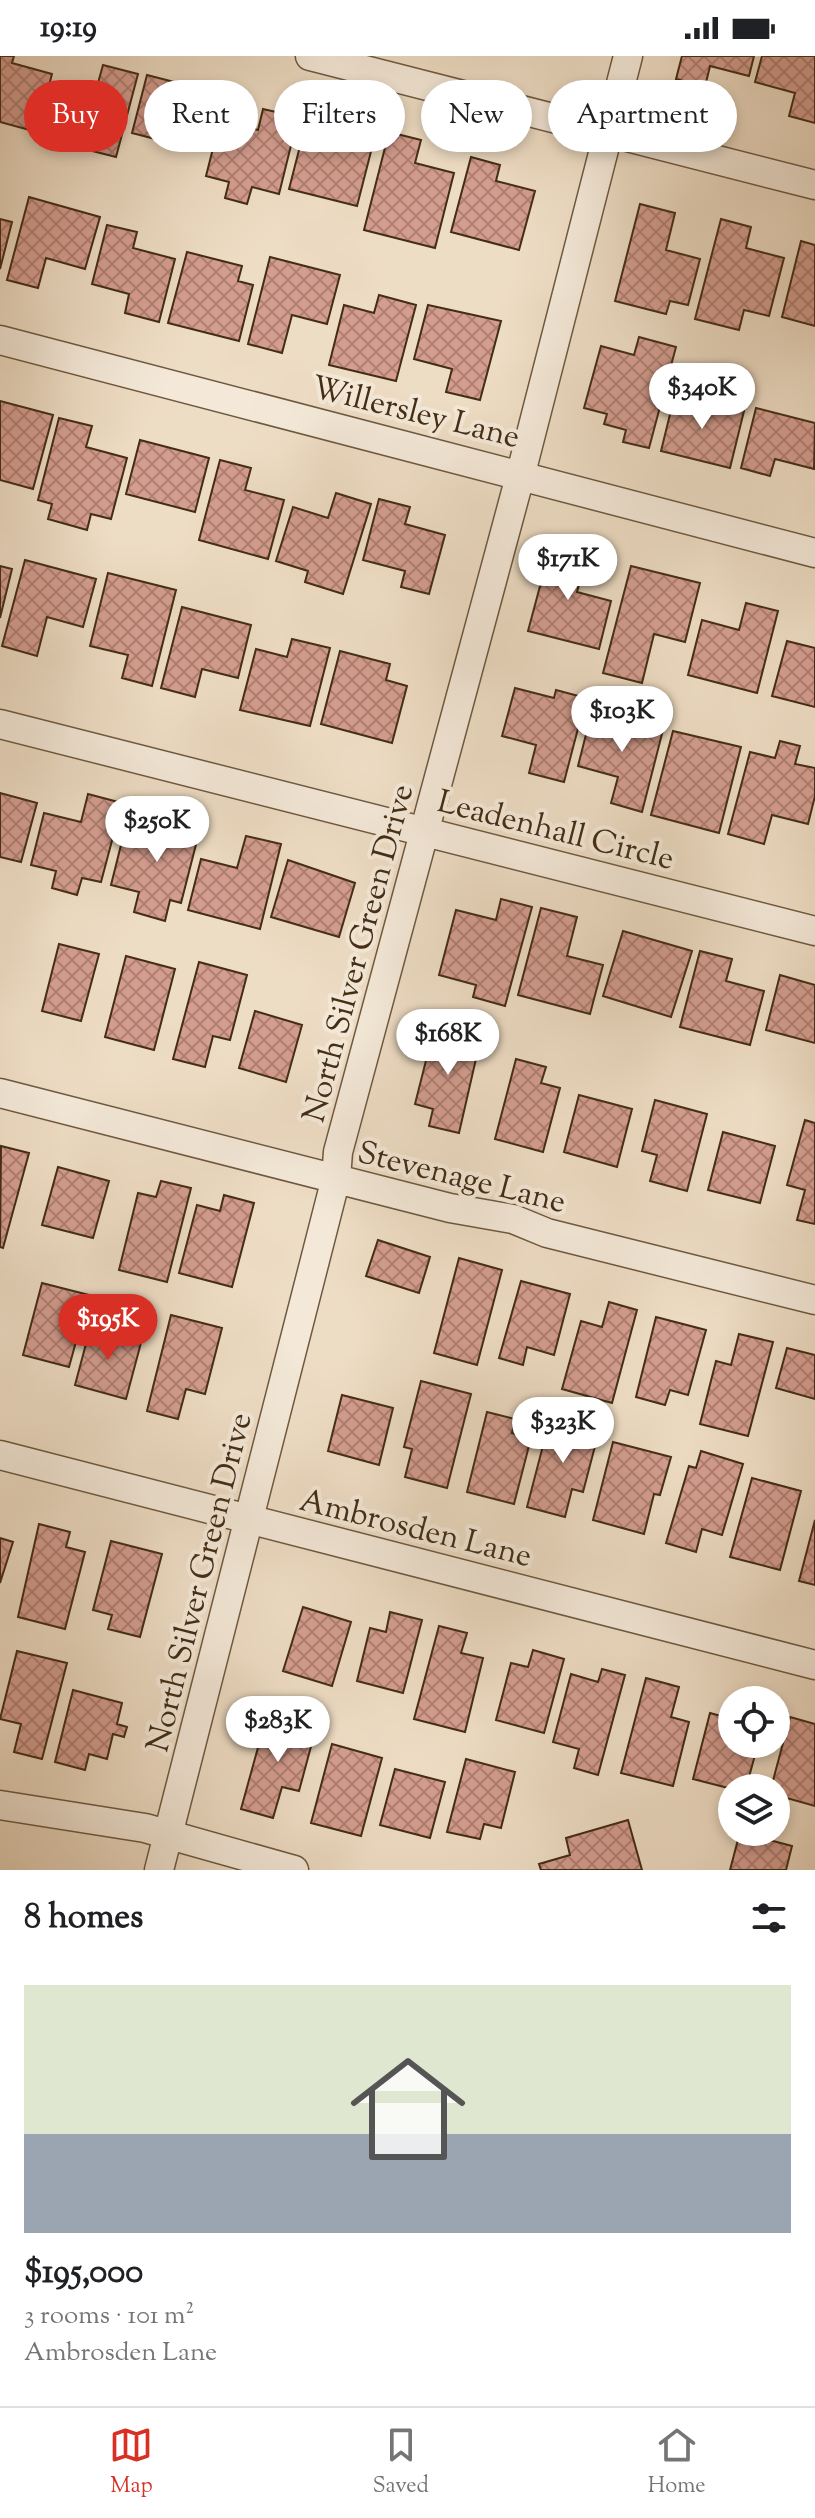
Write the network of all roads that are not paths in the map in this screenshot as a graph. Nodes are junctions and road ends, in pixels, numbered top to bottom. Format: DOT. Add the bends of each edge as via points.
graph roads {
  1 [pos="310,56"];
  2 [pos="628,56"];
  3 [pos="621,80"];
  4 [pos="548,118"];
  5 [pos="602,152"];
  6 [pos="683,152"];
  7 [pos="815,185"];
  8 [pos="0,340"];
  9 [pos="521,473"];
  10 [pos="815,553"];
  11 [pos="0,724"];
  12 [pos="426,831"];
  13 [pos="815,931"];
  14 [pos="0,1093"];
  15 [pos="336,1178"];
  16 [pos="815,1300"];
  17 [pos="0,1455"];
  18 [pos="249,1520"];
  19 [pos="815,1665"];
  20 [pos="0,1805"];
  21 [pos="168,1834"];
  22 [pos="159,1870"];
  23 [pos="294,1870"];
  1 -- 4 [label="street"];
  2 -- 3 [label="street, North Silver Green Drive"];
  5 -- 9 [label="street, North Silver Green Drive"];
  6 -- 7 [label="street"];
  8 -- 9 [label="street, Willersley Lane"];
  9 -- 10 [label="street, Willersley Lane"];
  9 -- 12 [label="street, North Silver Green Drive"];
  11 -- 12 [label="street, Leadenhall Circle"];
  12 -- 13 [label="street, Leadenhall Circle"];
  12 -- 15 [label="street, North Silver Green Drive" via="338,1152"];
  14 -- 15 [label="street, Stevenage Lane"];
  15 -- 16 [label="street, Stevenage Lane"];
  15 -- 18 [label="street, North Silver Green Drive"];
  17 -- 18 [label="street, Ambrosden Lane"];
  18 -- 19 [label="street, Ambrosden Lane"];
  18 -- 21 [label="street, North Silver Green Drive"];
  20 -- 21 [label="street"];
  21 -- 22 [label="street, North Silver Green Drive"];
  21 -- 23 [label="street"];
}
